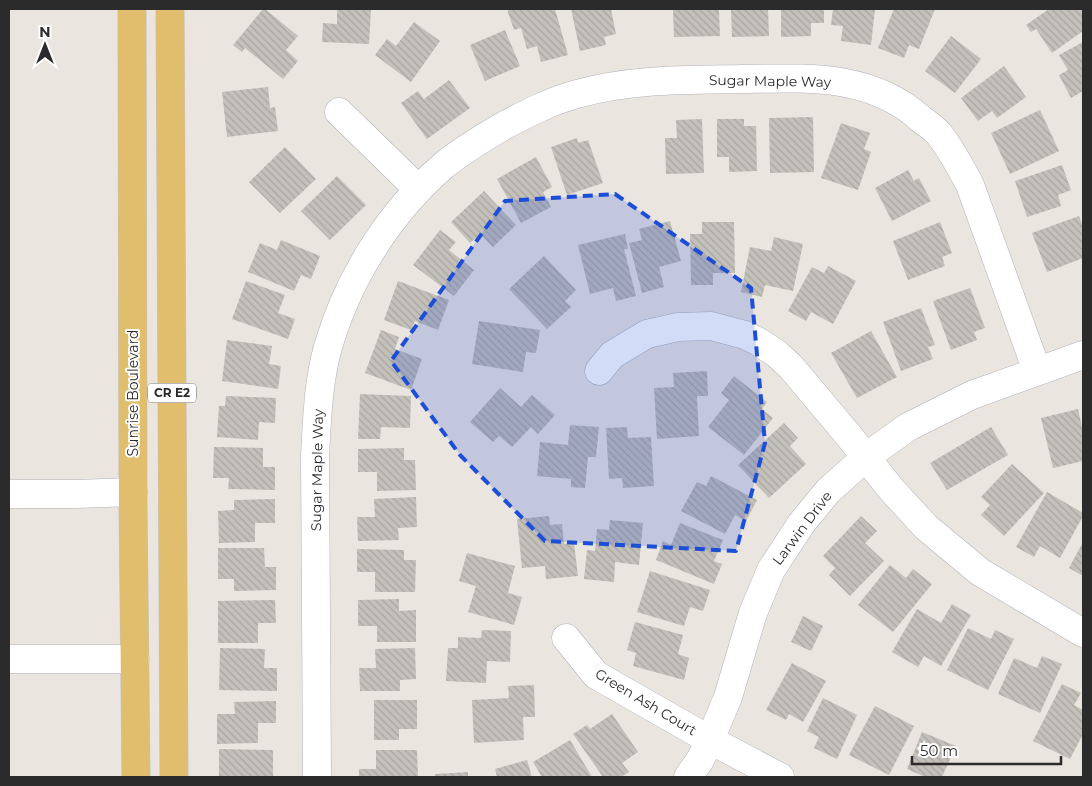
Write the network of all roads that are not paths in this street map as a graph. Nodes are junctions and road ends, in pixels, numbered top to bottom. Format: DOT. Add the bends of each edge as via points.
graph roads {
  1 [pos="132,9"];
  2 [pos="170,9"];
  3 [pos="339,112"];
  4 [pos="418,189"];
  5 [pos="1083,355"];
  6 [pos="599,371"];
  7 [pos="1037,371"];
  8 [pos="866,457"];
  9 [pos="133,492"];
  10 [pos="9,494"];
  11 [pos="1083,633"];
  12 [pos="566,638"];
  13 [pos="9,659"];
  14 [pos="135,659"];
  15 [pos="710,740"];
  16 [pos="136,777"];
  17 [pos="174,777"];
  18 [pos="317,777"];
  19 [pos="688,777"];
  20 [pos="780,777"];
  1 -- 9 [label="main road, Sunrise Boulevard / CR E2"];
  2 -- 17 [label="main road, CR E2"];
  3 -- 4 [label="street"];
  4 -- 7 [label="street, Sugar Maple Way" via="474,143 540,107 576,94 661,80 799,78 855,84 886,95 911,110 938,134 956,160 970,185"];
  4 -- 18 [label="street, Sugar Maple Way" via="374,246 354,281 339,314 321,379 315,456"];
  5 -- 7 [label="street, Larwin Drive"];
  6 -- 8 [label="street" via="612,356 648,334 678,327 711,326 745,335 777,354 791,367"];
  7 -- 8 [label="street, Larwin Drive" via="972,395 908,427"];
  8 -- 11 [label="street" via="926,527 956,554 980,572"];
  8 -- 15 [label="street, Larwin Drive" via="828,491 801,524 771,570"];
  9 -- 10 [label="street"];
  9 -- 14 [label="main road, Sunrise Boulevard / CR E2"];
  12 -- 15 [label="street, Green Ash Court" via="596,675"];
  13 -- 14 [label="street"];
  14 -- 16 [label="main road, Sunrise Boulevard / CR E2"];
  15 -- 19 [label="street, Larwin Drive"];
  15 -- 20 [label="street, Green Ash Court"];
}
